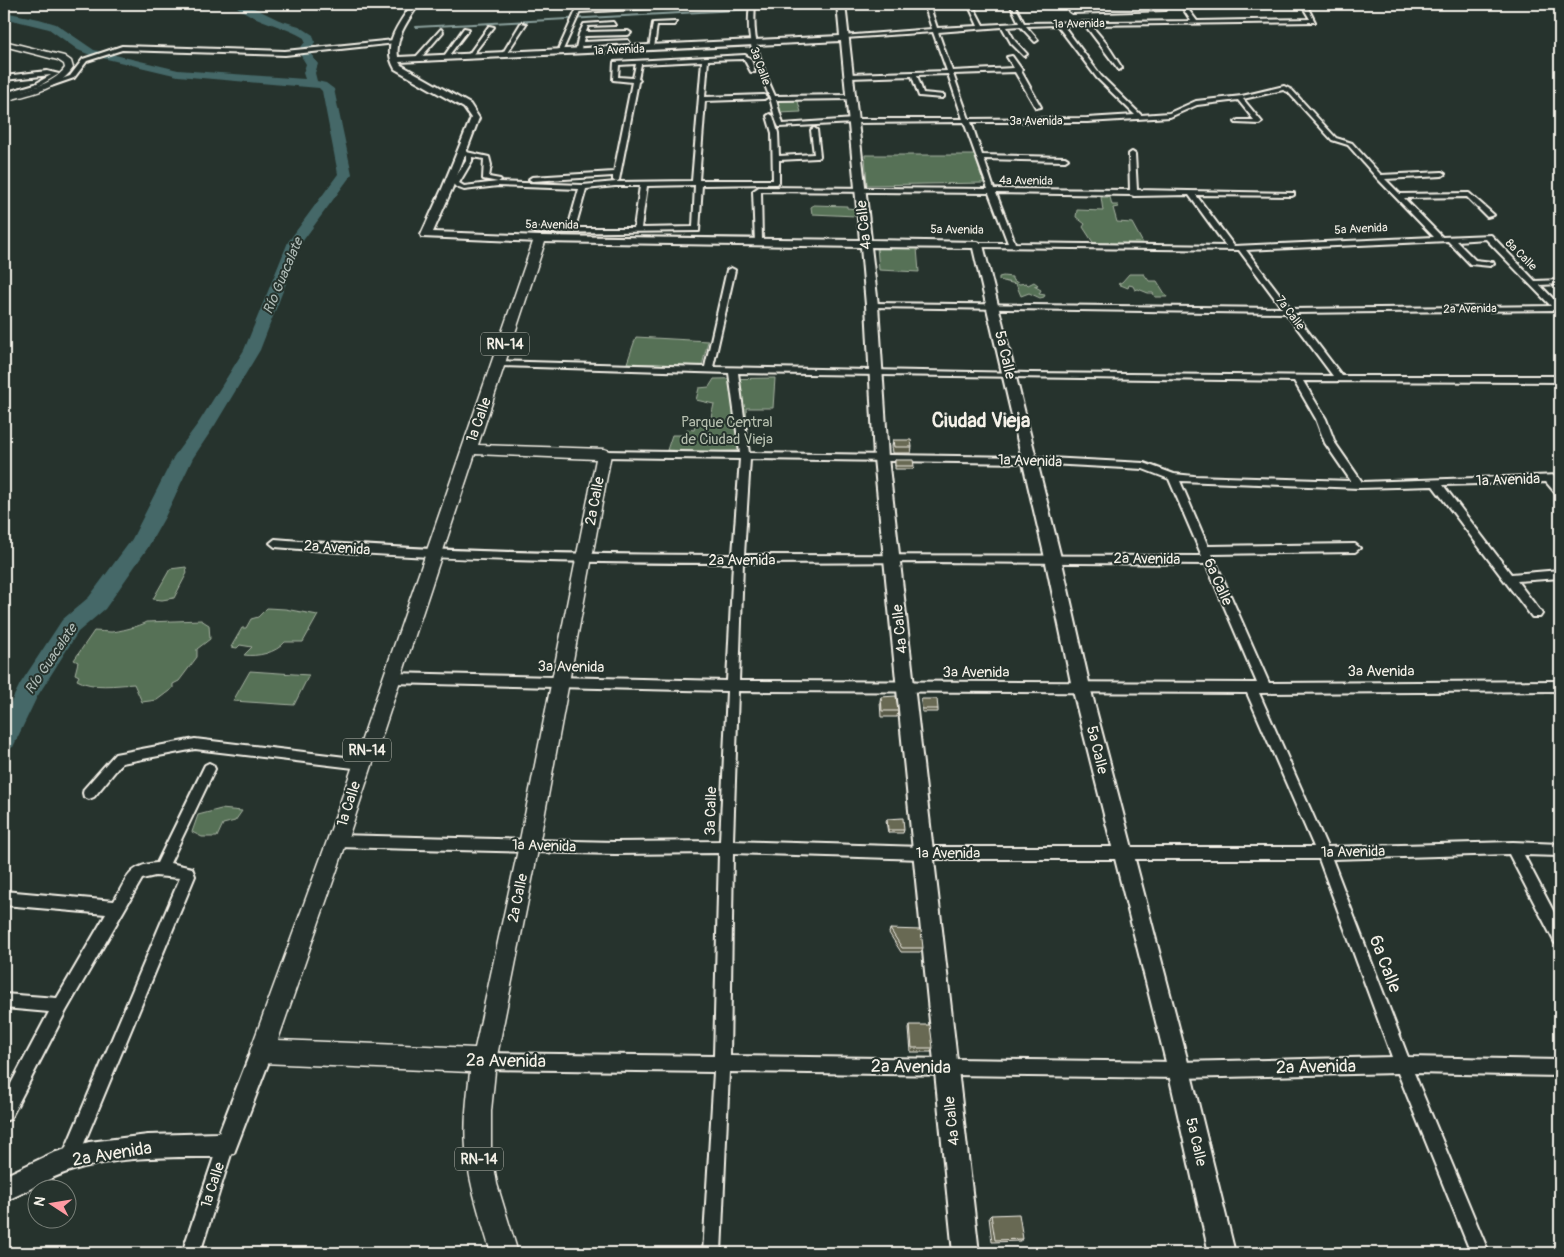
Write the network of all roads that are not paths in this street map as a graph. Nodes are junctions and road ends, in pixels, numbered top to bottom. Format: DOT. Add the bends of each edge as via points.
graph roads {
  1 [pos="415,4"];
  2 [pos="582,4"];
  3 [pos="702,4"];
  4 [pos="926,4"];
  5 [pos="970,4"];
  6 [pos="1012,4"];
  7 [pos="1088,4"];
  8 [pos="1125,4"];
  9 [pos="1158,4"];
  10 [pos="1182,4"];
  11 [pos="1304,4"];
  12 [pos="676,5"];
  13 [pos="841,5"];
  14 [pos="651,8"];
  15 [pos="752,8"];
  16 [pos="1164,9"];
  17 [pos="1130,10"];
  18 [pos="1094,11"];
  19 [pos="1072,12"];
  20 [pos="577,16"];
  21 [pos="1314,21"];
  22 [pos="1174,22"];
  23 [pos="1195,22"];
  24 [pos="674,23"];
  25 [pos="1084,23"];
  26 [pos="523,24"];
  27 [pos="613,24"];
  28 [pos="1059,24"];
  29 [pos="1022,25"];
  30 [pos="1004,26"];
  31 [pos="491,27"];
  32 [pos="982,28"];
  33 [pos="466,30"];
  34 [pos="441,31"];
  35 [pos="935,31"];
  36 [pos="628,33"];
  37 [pos="582,34"];
  38 [pos="845,37"];
  39 [pos="1035,40"];
  40 [pos="394,42"];
  41 [pos="628,42"];
  42 [pos="4,44"];
  43 [pos="751,44"];
  44 [pos="578,48"];
  45 [pos="651,48"];
  46 [pos="559,52"];
  47 [pos="1024,54"];
  48 [pos="503,55"];
  49 [pos="392,57"];
  50 [pos="468,57"];
  51 [pos="1010,57"];
  52 [pos="444,58"];
  53 [pos="417,59"];
  54 [pos="705,59"];
  55 [pos="639,61"];
  56 [pos="1119,68"];
  57 [pos="1019,70"];
  58 [pos="950,73"];
  59 [pos="914,74"];
  60 [pos="849,76"];
  61 [pos="4,78"];
  62 [pos="637,80"];
  63 [pos="51,84"];
  64 [pos="4,96"];
  65 [pos="942,96"];
  66 [pos="764,97"];
  67 [pos="772,98"];
  68 [pos="850,98"];
  69 [pos="1239,98"];
  70 [pos="702,99"];
  71 [pos="1038,107"];
  72 [pos="1140,117"];
  73 [pos="854,121"];
  74 [pos="968,121"];
  75 [pos="1238,122"];
  76 [pos="781,126"];
  77 [pos="814,130"];
  78 [pos="830,130"];
  79 [pos="774,131"];
  80 [pos="464,154"];
  81 [pos="1132,154"];
  82 [pos="981,157"];
  83 [pos="776,158"];
  84 [pos="1065,159"];
  85 [pos="617,174"];
  86 [pos="1442,174"];
  87 [pos="578,177"];
  88 [pos="1379,177"];
  89 [pos="697,182"];
  90 [pos="615,184"];
  91 [pos="644,184"];
  92 [pos="579,188"];
  93 [pos="861,190"];
  94 [pos="992,192"];
  95 [pos="1134,194"];
  96 [pos="1192,194"];
  97 [pos="1292,194"];
  98 [pos="1398,196"];
  99 [pos="1490,214"];
  100 [pos="571,230"];
  101 [pos="638,230"];
  102 [pos="538,235"];
  103 [pos="1488,237"];
  104 [pos="1449,238"];
  105 [pos="1440,239"];
  106 [pos="758,241"];
  107 [pos="866,242"];
  108 [pos="978,245"];
  109 [pos="1012,245"];
  110 [pos="1236,248"];
  111 [pos="1490,264"];
  112 [pos="731,270"];
  113 [pos="1560,282"];
  114 [pos="1534,283"];
  115 [pos="872,304"];
  116 [pos="993,306"];
  117 [pos="1559,309"];
  118 [pos="1288,311"];
  119 [pos="499,363"];
  120 [pos="708,371"];
  121 [pos="733,371"];
  122 [pos="875,372"];
  123 [pos="1010,375"];
  124 [pos="1297,378"];
  125 [pos="1339,378"];
  126 [pos="1560,379"];
  127 [pos="468,449"];
  128 [pos="604,454"];
  129 [pos="745,457"];
  130 [pos="882,458"];
  131 [pos="1030,460"];
  132 [pos="1173,477"];
  133 [pos="1560,478"];
  134 [pos="1549,479"];
  135 [pos="1434,482"];
  136 [pos="1359,485"];
  137 [pos="1560,493"];
  138 [pos="275,543"];
  139 [pos="1355,548"];
  140 [pos="1204,550"];
  141 [pos="432,555"];
  142 [pos="584,558"];
  143 [pos="892,558"];
  144 [pos="1053,558"];
  145 [pos="738,560"];
  146 [pos="1209,560"];
  147 [pos="1560,574"];
  148 [pos="1509,578"];
  149 [pos="1536,614"];
  150 [pos="391,678"];
  151 [pos="560,684"];
  152 [pos="733,686"];
  153 [pos="1560,686"];
  154 [pos="1081,687"];
  155 [pos="1258,688"];
  156 [pos="906,689"];
  157 [pos="362,764"];
  158 [pos="209,769"];
  159 [pos="88,793"];
  160 [pos="337,841"];
  161 [pos="529,845"];
  162 [pos="726,847"];
  163 [pos="1513,848"];
  164 [pos="1560,850"];
  165 [pos="922,853"];
  166 [pos="1323,853"];
  167 [pos="1123,854"];
  168 [pos="160,870"];
  169 [pos="4,898"];
  170 [pos="117,908"];
  171 [pos="1560,938"];
  172 [pos="4,1001"];
  173 [pos="61,1006"];
  174 [pos="262,1051"];
  175 [pos="484,1061"];
  176 [pos="722,1064"];
  177 [pos="1403,1065"];
  178 [pos="947,1067"];
  179 [pos="1560,1068"];
  180 [pos="1179,1070"];
  181 [pos="4,1113"];
  182 [pos="226,1145"];
  183 [pos="69,1159"];
  184 [pos="5,1185"];
  185 [pos="191,1253"];
  186 [pos="504,1253"];
  187 [pos="712,1253"];
  188 [pos="966,1253"];
  189 [pos="1222,1253"];
  190 [pos="1480,1253"];
  1 -- 40 [label="street"];
  2 -- 20 [label="street"];
  3 -- 12 [label="street"];
  4 -- 35 [label="street"];
  5 -- 32 [label="street"];
  6 -- 29 [label="street"];
  7 -- 18 [label="street"];
  8 -- 17 [label="street"];
  9 -- 16 [label="street"];
  10 -- 23 [label="street"];
  11 -- 21 [label="street"];
  13 -- 38 [label="street, 4a Calle"];
  14 -- 20 [label="street"];
  15 -- 43 [label="street, 3a Calle"];
  16 -- 17 [label="street"];
  16 -- 22 [label="street"];
  17 -- 18 [label="street"];
  18 -- 19 [label="street"];
  19 -- 25 [label="street"];
  20 -- 46 [label="street"];
  21 -- 23 [label="street, 1a Avenida"];
  22 -- 23 [label="street, 1a Avenida"];
  22 -- 25 [label="street, 1a Avenida"];
  24 -- 45 [label="street" via="655,24"];
  25 -- 28 [label="street, 1a Avenida"];
  25 -- 56 [label="street" via="1104,44"];
  26 -- 48 [label="street"];
  27 -- 37 [label="street" via="586,25"];
  28 -- 29 [label="street, 1a Avenida"];
  28 -- 72 [label="street" via="1100,76"];
  29 -- 30 [label="street, 1a Avenida"];
  29 -- 39 [label="street"];
  30 -- 32 [label="street, 1a Avenida"];
  30 -- 47 [label="street"];
  31 -- 50 [label="street"];
  32 -- 35 [label="street, 1a Avenida"];
  33 -- 52 [label="street"];
  34 -- 53 [label="street"];
  35 -- 38 [label="street, 1a Avenida"];
  35 -- 58 [label="street"];
  36 -- 37 [label="street"];
  37 -- 44 [label="street"];
  38 -- 43 [label="street, 1a Avenida"];
  38 -- 60 [label="street, 4a Calle"];
  40 -- 49 [label="street"];
  40 -- 63 [label="street" via="294,52 122,48 83,61 73,76"];
  41 -- 44 [label="street"];
  42 -- 63 [label="main road" via="61,58 68,63 67,72"];
  43 -- 45 [label="street, 1a Avenida"];
  43 -- 67 [label="street, 3a Calle" via="758,69"];
  44 -- 45 [label="street, 1a Avenida"];
  44 -- 46 [label="street, 1a Avenida"];
  46 -- 48 [label="street, 1a Avenida"];
  48 -- 50 [label="street, 1a Avenida"];
  49 -- 53 [label="street, 1a Avenida"];
  49 -- 80 [label="street" via="398,67 467,106 475,118"];
  50 -- 52 [label="street, 1a Avenida"];
  51 -- 57 [label="street"];
  52 -- 53 [label="street, 1a Avenida"];
  54 -- 55 [label="street"];
  54 -- 66 [label="street, 3a Calle" via="748,59"];
  54 -- 70 [label="street"];
  55 -- 62 [label="street"];
  55 -- 62 [label="street" via="616,63 615,79"];
  57 -- 58 [label="street"];
  57 -- 71 [label="street"];
  58 -- 59 [label="street"];
  58 -- 74 [label="street"];
  59 -- 60 [label="street"];
  59 -- 65 [label="street" via="922,95"];
  60 -- 68 [label="street, 4a Calle"];
  61 -- 64 [label="street" via="56,74 37,85"];
  62 -- 85 [label="street"];
  63 -- 64 [label="main road"];
  66 -- 70 [label="street"];
  66 -- 79 [label="street, 3a Calle"];
  67 -- 68 [label="street"];
  67 -- 76 [label="street, 3a Calle"];
  68 -- 73 [label="street, 4a Calle"];
  69 -- 72 [label="street, 3a Avenida" via="1196,103 1170,115"];
  69 -- 75 [label="street" via="1259,122"];
  69 -- 88 [label="street, 3a Avenida" via="1286,89 1334,139 1350,144"];
  70 -- 89 [label="street"];
  72 -- 74 [label="street, 3a Avenida"];
  73 -- 74 [label="street, 3a Avenida"];
  73 -- 76 [label="street, 3a Avenida"];
  73 -- 93 [label="street, 4a Calle"];
  74 -- 82 [label="street"];
  77 -- 78 [label="street"];
  77 -- 79 [label="street"];
  77 -- 83 [label="street" via="817,156"];
  79 -- 83 [label="street, 3a Calle"];
  80 -- 87 [label="street" via="487,158 485,178 490,180"];
  80 -- 92 [label="street" via="469,161 455,183 464,188 498,184"];
  80 -- 102 [label="street, 5a Avenida" via="426,235"];
  81 -- 95 [label="street"];
  82 -- 84 [label="street"];
  82 -- 94 [label="street"];
  83 -- 89 [label="street, 3a Calle" via="776,182"];
  85 -- 87 [label="street"];
  85 -- 90 [label="street"];
  86 -- 88 [label="street"];
  87 -- 92 [label="street"];
  88 -- 98 [label="street"];
  89 -- 91 [label="street"];
  89 -- 101 [label="street" via="696,229"];
  90 -- 91 [label="street"];
  90 -- 92 [label="street"];
  91 -- 101 [label="street"];
  92 -- 100 [label="street"];
  93 -- 94 [label="street, 4a Avenida"];
  93 -- 106 [label="street, 4a Avenida" via="759,189 756,191"];
  93 -- 107 [label="street, 4a Calle"];
  94 -- 95 [label="street, 4a Avenida"];
  94 -- 109 [label="street"];
  95 -- 96 [label="street, 4a Avenida"];
  96 -- 97 [label="street, 4a Avenida"];
  96 -- 110 [label="street, 7a Calle"];
  98 -- 99 [label="street" via="1469,195"];
  98 -- 105 [label="street"];
  100 -- 101 [label="street"];
  100 -- 102 [label="street"];
  102 -- 106 [label="street, 5a Avenida"];
  102 -- 119 [label="main road, 1a Calle / RN-14"];
  103 -- 104 [label="street, 5a Avenida"];
  103 -- 114 [label="street, 8a Calle"];
  104 -- 105 [label="street, 5a Avenida"];
  104 -- 111 [label="street" via="1472,262"];
  105 -- 110 [label="street, 5a Avenida"];
  106 -- 107 [label="street, 5a Avenida"];
  107 -- 108 [label="street, 5a Avenida"];
  107 -- 115 [label="street, 4a Calle"];
  108 -- 109 [label="street, 5a Avenida"];
  108 -- 116 [label="street, 5a Calle"];
  109 -- 110 [label="street, 5a Avenida"];
  110 -- 118 [label="street, 7a Calle"];
  112 -- 120 [label="street"];
  113 -- 114 [label="street"];
  114 -- 117 [label="street, 8a Calle"];
  115 -- 116 [label="street, 2a Avenida"];
  115 -- 122 [label="street, 4a Calle"];
  116 -- 118 [label="street, 2a Avenida"];
  116 -- 123 [label="street, 5a Calle"];
  117 -- 118 [label="street, 2a Avenida"];
  118 -- 125 [label="street, 7a Calle"];
  119 -- 120 [label="street"];
  119 -- 127 [label="main road, 1a Calle / RN-14"];
  120 -- 121 [label="street"];
  121 -- 122 [label="street"];
  121 -- 129 [label="street, 3a Calle"];
  122 -- 123 [label="street"];
  122 -- 130 [label="street, 4a Calle"];
  123 -- 124 [label="street"];
  123 -- 131 [label="street, 5a Calle"];
  124 -- 125 [label="street"];
  124 -- 136 [label="street" via="1321,419 1330,442"];
  125 -- 126 [label="street"];
  127 -- 128 [label="main road, 1a Avenida"];
  127 -- 141 [label="main road, 1a Calle / RN-14"];
  128 -- 129 [label="street, 1a Avenida"];
  128 -- 142 [label="main road, 2a Calle / RN-14"];
  129 -- 130 [label="street, 1a Avenida"];
  129 -- 145 [label="street, 3a Calle"];
  130 -- 131 [label="street, 1a Avenida"];
  130 -- 143 [label="street, 4a Calle"];
  131 -- 132 [label="street, 1a Avenida" via="1144,466"];
  131 -- 144 [label="street, 5a Calle"];
  132 -- 136 [label="street, 1a Avenida"];
  132 -- 140 [label="street, 6a Calle"];
  133 -- 134 [label="street, 1a Avenida"];
  134 -- 135 [label="street, 1a Avenida"];
  134 -- 137 [label="street"];
  135 -- 136 [label="street, 1a Avenida"];
  135 -- 148 [label="street"];
  138 -- 141 [label="street, 2a Avenida"];
  139 -- 140 [label="street"];
  140 -- 146 [label="street, 6a Calle"];
  141 -- 142 [label="street, 2a Avenida"];
  141 -- 150 [label="main road, 1a Calle / RN-14"];
  142 -- 145 [label="street, 2a Avenida"];
  142 -- 151 [label="main road, 2a Calle / RN-14"];
  143 -- 144 [label="street, 2a Avenida"];
  143 -- 145 [label="street, 2a Avenida"];
  143 -- 156 [label="street, 4a Calle"];
  144 -- 146 [label="street, 2a Avenida"];
  144 -- 154 [label="street, 5a Calle"];
  145 -- 152 [label="street, 3a Calle"];
  146 -- 155 [label="street, 6a Calle"];
  147 -- 148 [label="street"];
  148 -- 149 [label="street"];
  150 -- 151 [label="street, 3a Avenida"];
  150 -- 157 [label="main road, 1a Calle / RN-14"];
  151 -- 152 [label="street, 3a Avenida"];
  151 -- 161 [label="main road, 2a Calle / RN-14"];
  152 -- 156 [label="street, 3a Avenida"];
  152 -- 162 [label="street, 3a Calle"];
  153 -- 155 [label="street, 3a Avenida"];
  154 -- 155 [label="street, 3a Avenida"];
  154 -- 156 [label="street, 3a Avenida"];
  154 -- 167 [label="street, 5a Calle"];
  155 -- 166 [label="street, 6a Calle"];
  156 -- 165 [label="street, 4a Calle"];
  157 -- 159 [label="street" via="195,744 119,758"];
  157 -- 160 [label="main road, 1a Calle / RN-14"];
  158 -- 168 [label="street"];
  160 -- 161 [label="street, 1a Avenida"];
  160 -- 174 [label="main road, 1a Calle / RN-14"];
  161 -- 162 [label="street, 1a Avenida"];
  161 -- 175 [label="main road, 2a Calle / RN-14"];
  162 -- 165 [label="street, 1a Avenida"];
  162 -- 176 [label="street, 3a Calle"];
  163 -- 164 [label="street, 1a Avenida"];
  163 -- 166 [label="street, 1a Avenida"];
  163 -- 171 [label="street"];
  165 -- 167 [label="street, 1a Avenida"];
  165 -- 178 [label="street, 4a Calle"];
  166 -- 167 [label="street, 1a Avenida"];
  166 -- 177 [label="street, 6a Calle"];
  167 -- 180 [label="street, 5a Calle"];
  168 -- 170 [label="street" via="137,874"];
  168 -- 183 [label="street" via="184,872 188,876"];
  169 -- 170 [label="street"];
  170 -- 173 [label="street"];
  172 -- 173 [label="street"];
  173 -- 181 [label="street"];
  174 -- 175 [label="main road, 2a Avenida"];
  174 -- 182 [label="street, 1a Calle"];
  175 -- 176 [label="street, 2a Avenida"];
  175 -- 186 [label="main road, 2a Calle / RN-14" via="478,1141"];
  176 -- 178 [label="street, 2a Avenida"];
  176 -- 187 [label="street, 3a Calle"];
  177 -- 179 [label="street, 2a Avenida"];
  177 -- 180 [label="street, 2a Avenida"];
  177 -- 190 [label="street, 6a Calle"];
  178 -- 180 [label="street, 2a Avenida"];
  178 -- 188 [label="street, 4a Calle"];
  180 -- 189 [label="street, 5a Calle"];
  182 -- 183 [label="street, 2a Avenida" via="153,1146"];
  182 -- 185 [label="street, 1a Calle"];
  183 -- 184 [label="street, 2a Avenida"];
}
